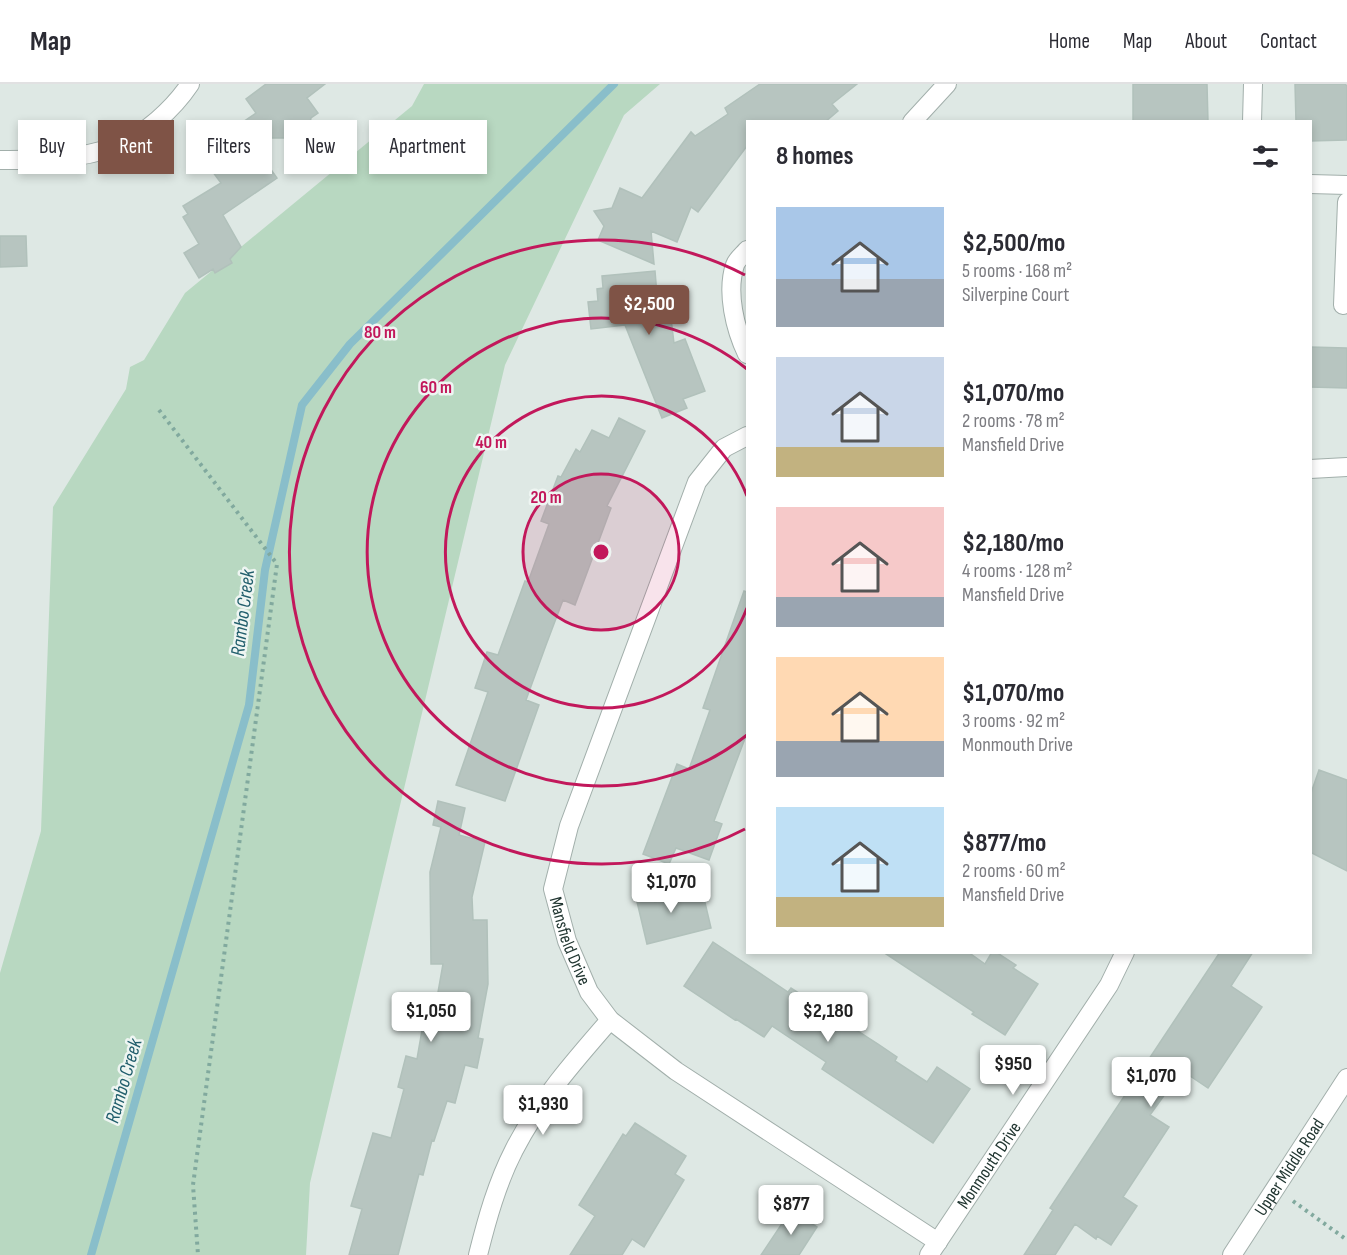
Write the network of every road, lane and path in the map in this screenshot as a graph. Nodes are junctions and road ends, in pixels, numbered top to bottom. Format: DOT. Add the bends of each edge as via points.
graph roads {
  1 [pos="190,84"];
  2 [pos="947,84"];
  3 [pos="1253,84"];
  4 [pos="914,120"];
  5 [pos="1252,120"];
  6 [pos="0,160"];
  7 [pos="1312,184"];
  8 [pos="1347,185"];
  9 [pos="1347,202"];
  10 [pos="746,251"];
  11 [pos="1342,305"];
  12 [pos="746,352"];
  13 [pos="159,410"];
  14 [pos="746,437"];
  15 [pos="1347,467"];
  16 [pos="1312,469"];
  17 [pos="1124,954"];
  18 [pos="610,1020"];
  19 [pos="1347,1078"];
  20 [pos="1275,1188"];
  21 [pos="1347,1240"];
  22 [pos="933,1248"];
  23 [pos="198,1255"];
  24 [pos="478,1255"];
  25 [pos="1232,1255"];
  1 -- 6 [label="street" via="155,123 117,146 76,156"];
  2 -- 4 [label="street"];
  3 -- 5 [label="street"];
  7 -- 8 [label="street"];
  9 -- 11 [label="street"];
  10 -- 12 [label="street" via="735,263 731,290"];
  13 -- 23 [label="path" via="277,564 193,1185"];
  14 -- 18 [label="street, Mansfield Drive" via="724,448 697,482 569,826 553,889 567,941 589,992"];
  15 -- 16 [label="street"];
  17 -- 22 [label="street, Monmouth Drive" via="1109,985"];
  18 -- 22 [label="street, Mansfield Drive" via="676,1071"];
  18 -- 24 [label="street" via="562,1076 513,1150"];
  19 -- 20 [label="street, Upper Middle Road"];
  20 -- 21 [label="path"];
  20 -- 25 [label="street, Upper Middle Road"];
}
